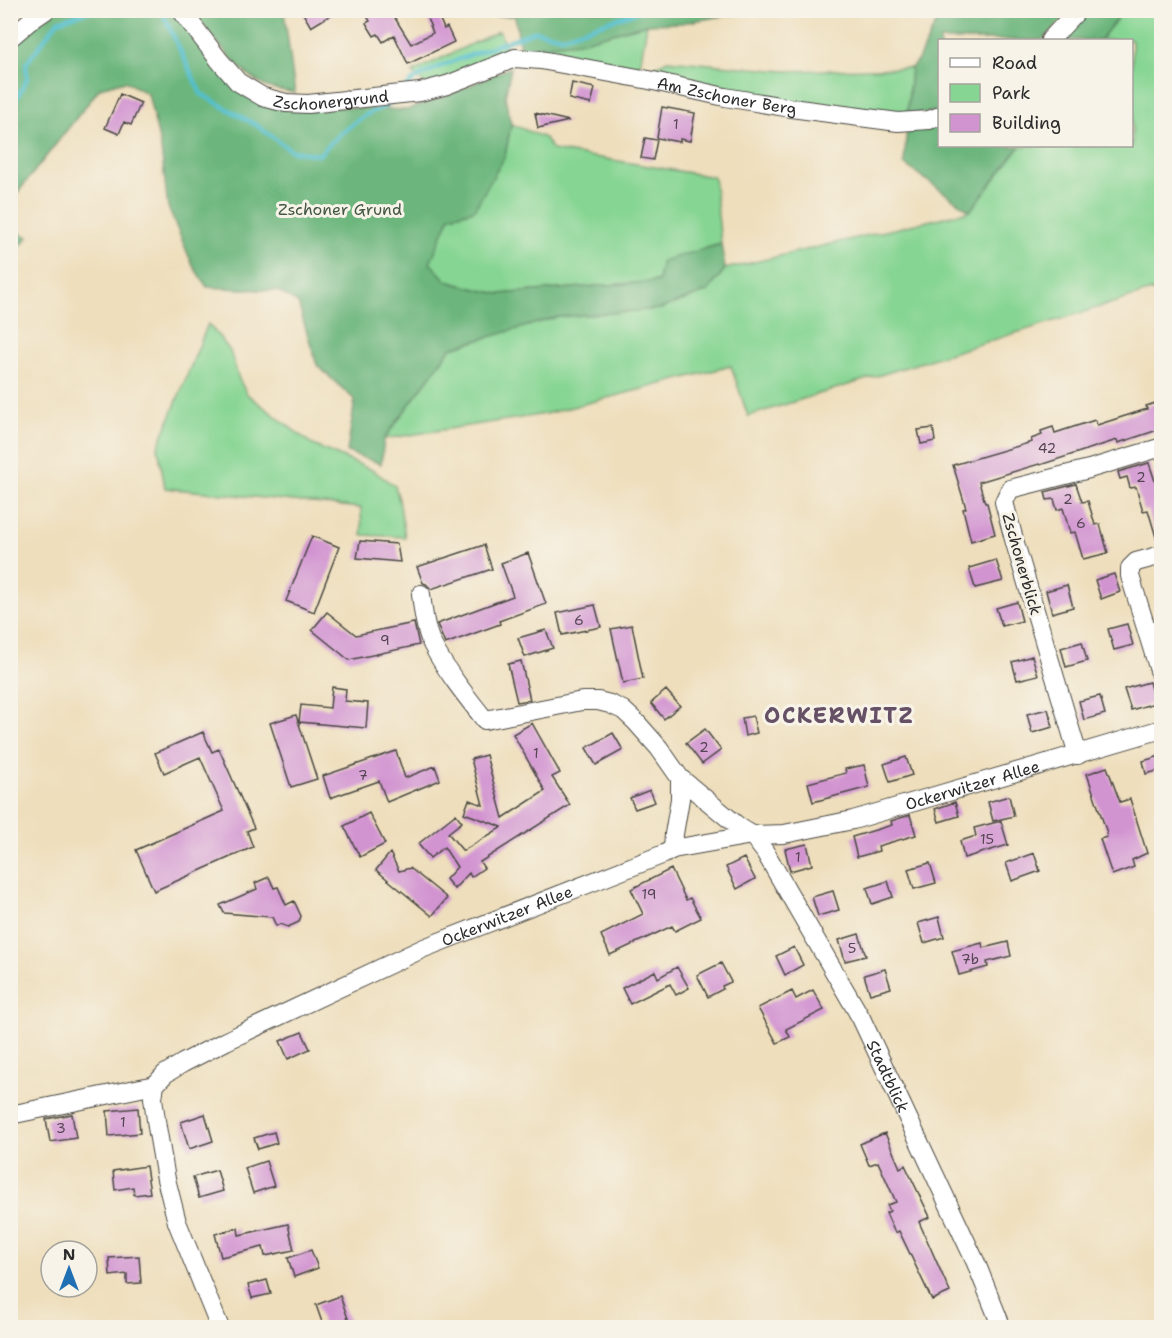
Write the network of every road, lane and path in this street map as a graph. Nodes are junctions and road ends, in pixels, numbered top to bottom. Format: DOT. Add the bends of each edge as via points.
graph roads {
  1 [pos="45,10"];
  2 [pos="181,10"];
  3 [pos="1078,10"];
  4 [pos="10,38"];
  5 [pos="1051,39"];
  6 [pos="515,58"];
  7 [pos="938,116"];
  8 [pos="1161,447"];
  9 [pos="1161,555"];
  10 [pos="421,594"];
  11 [pos="1161,680"];
  12 [pos="1161,729"];
  13 [pos="1077,755"];
  14 [pos="680,778"];
  15 [pos="753,835"];
  16 [pos="673,849"];
  17 [pos="155,1085"];
  18 [pos="10,1115"];
  19 [pos="220,1328"];
  20 [pos="1002,1328"];
  1 -- 4 [label="street"];
  2 -- 6 [label="street, Zschonergrund" via="238,82 263,97 286,103 412,92 447,85"];
  3 -- 5 [label="street"];
  6 -- 7 [label="street, Am Zschoner Berg" via="562,63 791,108 898,122"];
  8 -- 13 [label="street, Zschonerblick" via="1010,489 1004,502"];
  9 -- 11 [label="street" via="1136,562 1130,568 1130,576"];
  10 -- 14 [label="street" via="432,643 485,720 582,700 610,704 636,722"];
  12 -- 13 [label="street, Ockerwitzer Allee"];
  13 -- 15 [label="street, Ockerwitzer Allee" via="853,820 784,834"];
  14 -- 15 [label="street"];
  14 -- 16 [label="street"];
  15 -- 16 [label="street, Ockerwitzer Allee"];
  15 -- 20 [label="street, Stadtblick" via="861,1018 976,1263"];
  16 -- 17 [label="street, Ockerwitzer Allee" via="424,948 200,1054 165,1074"];
  17 -- 18 [label="street"];
  17 -- 19 [label="street" via="157,1127 177,1222"];
}
